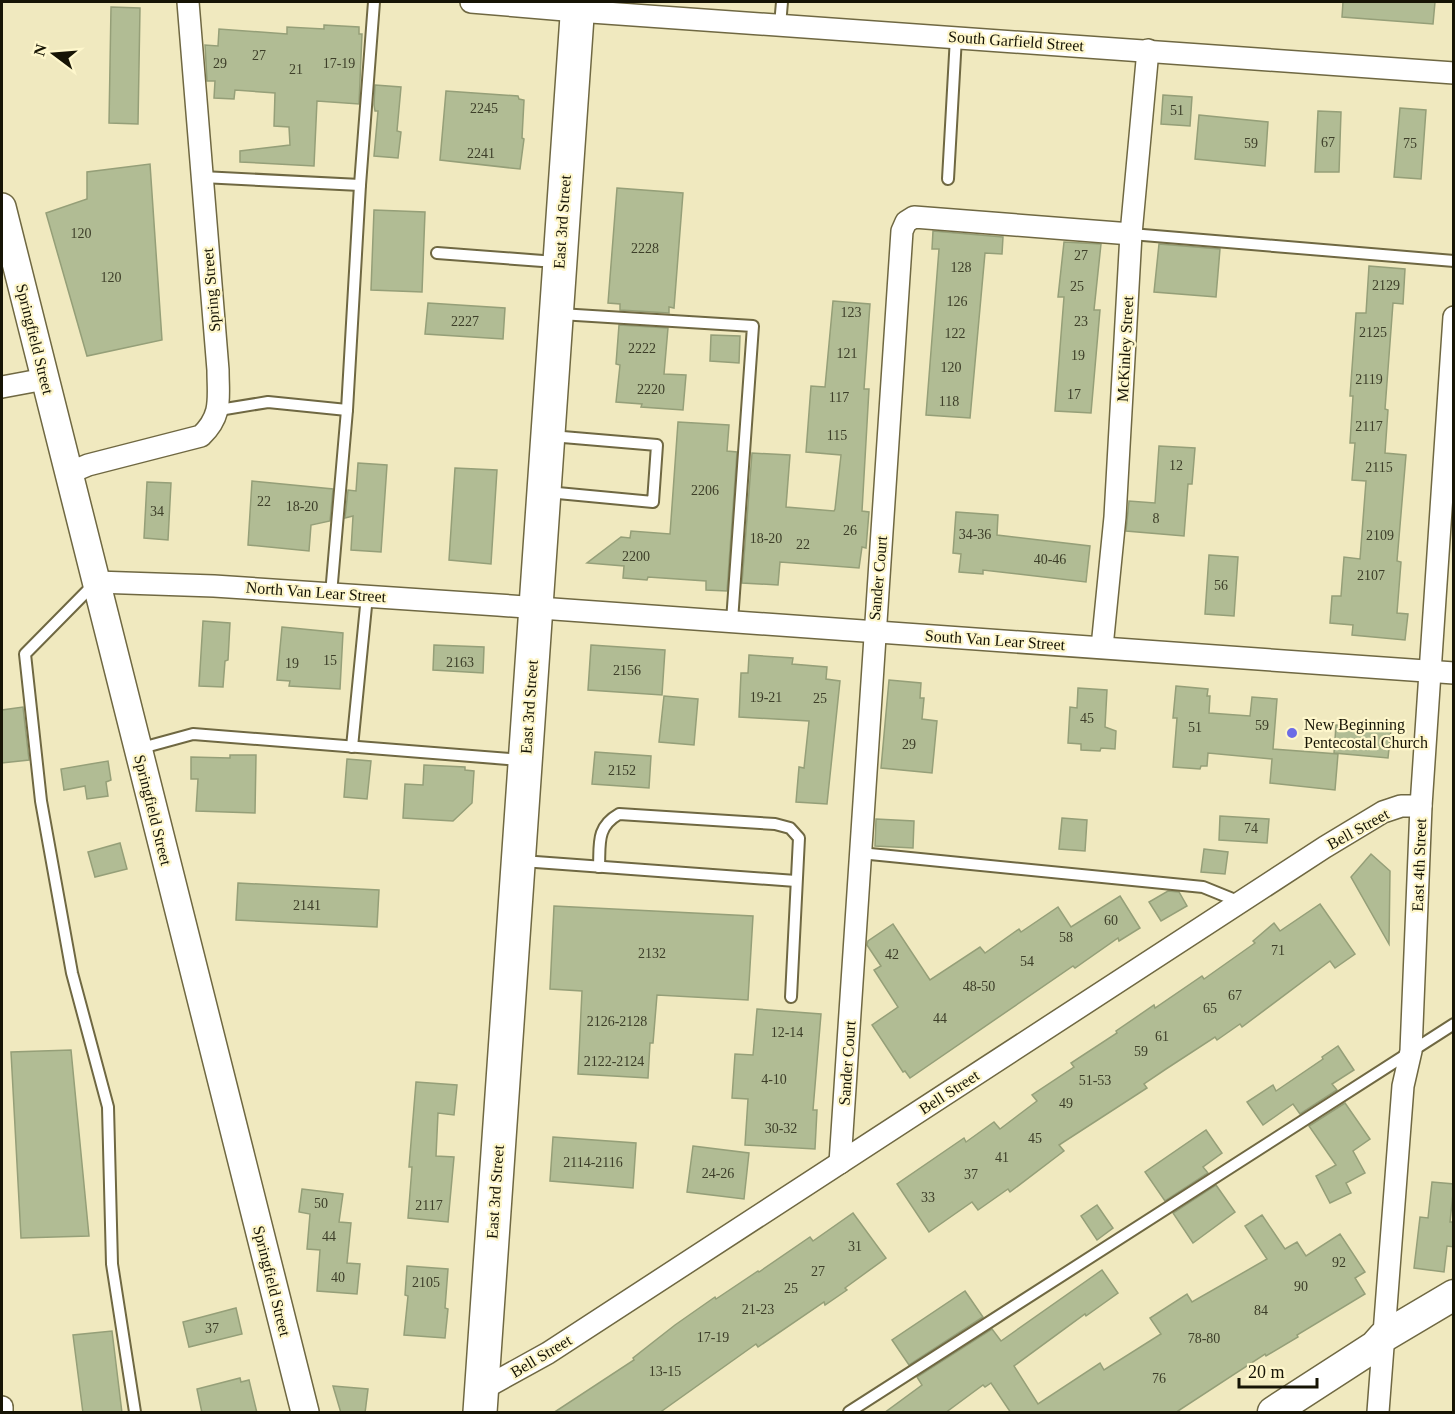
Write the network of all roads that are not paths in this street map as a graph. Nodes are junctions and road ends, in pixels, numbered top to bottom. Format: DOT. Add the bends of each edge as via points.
graph roads {
  1 [pos="188,2"];
  2 [pos="374,2"];
  3 [pos="471,2"];
  4 [pos="782,2"];
  5 [pos="578,6"];
  6 [pos="780,25"];
  7 [pos="956,37"];
  8 [pos="1148,50"];
  9 [pos="1454,73"];
  10 [pos="202,177"];
  11 [pos="948,179"];
  12 [pos="360,184"];
  13 [pos="2,207"];
  14 [pos="1131,234"];
  15 [pos="436,253"];
  16 [pos="1454,261"];
  17 [pos="560,262"];
  18 [pos="556,314"];
  19 [pos="1454,317"];
  20 [pos="45,379"];
  21 [pos="2,387"];
  22 [pos="219,410"];
  23 [pos="347,410"];
  24 [pos="548,436"];
  25 [pos="69,473"];
  26 [pos="544,492"];
  27 [pos="96,582"];
  28 [pos="331,594"];
  29 [pos="367,596"];
  30 [pos="536,607"];
  31 [pos="732,621"];
  32 [pos="874,631"];
  33 [pos="1102,647"];
  34 [pos="1431,671"];
  35 [pos="1454,673"];
  36 [pos="352,747"];
  37 [pos="137,749"];
  38 [pos="525,760"];
  39 [pos="1421,806"];
  40 [pos="860,853"];
  41 [pos="518,861"];
  42 [pos="599,867"];
  43 [pos="796,881"];
  44 [pos="1240,902"];
  45 [pos="791,996"];
  46 [pos="1454,1024"];
  47 [pos="1411,1052"];
  48 [pos="840,1163"];
  49 [pos="1454,1295"];
  50 [pos="1383,1337"];
  51 [pos="480,1401"];
  52 [pos="2,1407"];
  53 [pos="2,1413"];
  54 [pos="135,1413"];
  55 [pos="305,1413"];
  56 [pos="849,1413"];
  57 [pos="1273,1413"];
  58 [pos="1378,1413"];
  1 -- 10 [label="street, Spring Street"];
  2 -- 12 [label="lane"];
  3 -- 5 [label="street, South Garfield Street"];
  4 -- 6 [label="lane"];
  5 -- 6 [label="street, South Garfield Street"];
  5 -- 17 [label="main road, East 3rd Street"];
  6 -- 7 [label="street, South Garfield Street"];
  7 -- 8 [label="street, South Garfield Street"];
  7 -- 11 [label="lane"];
  8 -- 9 [label="street, South Garfield Street"];
  8 -- 14 [label="street, McKinley Street"];
  10 -- 12 [label="lane"];
  10 -- 22 [label="street, Spring Street"];
  12 -- 23 [label="lane"];
  13 -- 20 [label="street, Springfield Street"];
  14 -- 16 [label="lane"];
  14 -- 32 [label="street, Sander Court" via="914,217 906,222 902,231"];
  14 -- 33 [label="street, McKinley Street"];
  15 -- 17 [label="lane"];
  17 -- 18 [label="main road, East 3rd Street"];
  18 -- 24 [label="main road, East 3rd Street"];
  18 -- 31 [label="lane" via="753,326"];
  19 -- 34 [label="street, East 4th Street"];
  20 -- 21 [label="street"];
  20 -- 25 [label="street, Springfield Street"];
  22 -- 23 [label="lane" via="268,402"];
  22 -- 25 [label="street" via="201,436"];
  23 -- 28 [label="lane"];
  24 -- 26 [label="main road, East 3rd Street"];
  24 -- 26 [label="lane" via="657,445 653,502"];
  25 -- 27 [label="street, Springfield Street"];
  26 -- 30 [label="main road, East 3rd Street"];
  27 -- 28 [label="street, North Van Lear Street"];
  27 -- 37 [label="street, Springfield Street"];
  27 -- 54 [label="lane" via="25,654 41,801 70,962 108,1107 112,1264"];
  28 -- 29 [label="street, North Van Lear Street"];
  29 -- 30 [label="street, North Van Lear Street"];
  29 -- 36 [label="lane"];
  30 -- 31 [label="street, South Van Lear Street"];
  30 -- 38 [label="main road, East 3rd Street"];
  31 -- 32 [label="street, South Van Lear Street"];
  32 -- 33 [label="street, South Van Lear Street"];
  32 -- 40 [label="street, Sander Court"];
  33 -- 34 [label="street, South Van Lear Street"];
  34 -- 35 [label="street, South Van Lear Street"];
  34 -- 39 [label="street, East 4th Street"];
  36 -- 37 [label="lane" via="193,734"];
  36 -- 38 [label="lane"];
  37 -- 55 [label="street, Springfield Street"];
  38 -- 41 [label="main road, East 3rd Street"];
  39 -- 44 [label="street, Bell Street" via="1401,806 1383,812"];
  39 -- 47 [label="street, East 4th Street"];
  40 -- 44 [label="lane" via="1203,887"];
  40 -- 48 [label="street, Sander Court"];
  41 -- 42 [label="lane"];
  41 -- 51 [label="main road, East 3rd Street"];
  42 -- 43 [label="lane"];
  42 -- 43 [label="lane" via="601,830 619,814 775,824 790,828 799,838"];
  43 -- 45 [label="lane"];
  44 -- 48 [label="street, Bell Street"];
  46 -- 47 [label="lane"];
  47 -- 50 [label="street, East 4th Street" via="1402,1086"];
  47 -- 56 [label="lane"];
  48 -- 51 [label="street, Bell Street"];
  49 -- 50 [label="main road"];
  50 -- 57 [label="main road"];
  50 -- 58 [label="street, East 4th Street"];
  52 -- 53 [label="street"];
}
